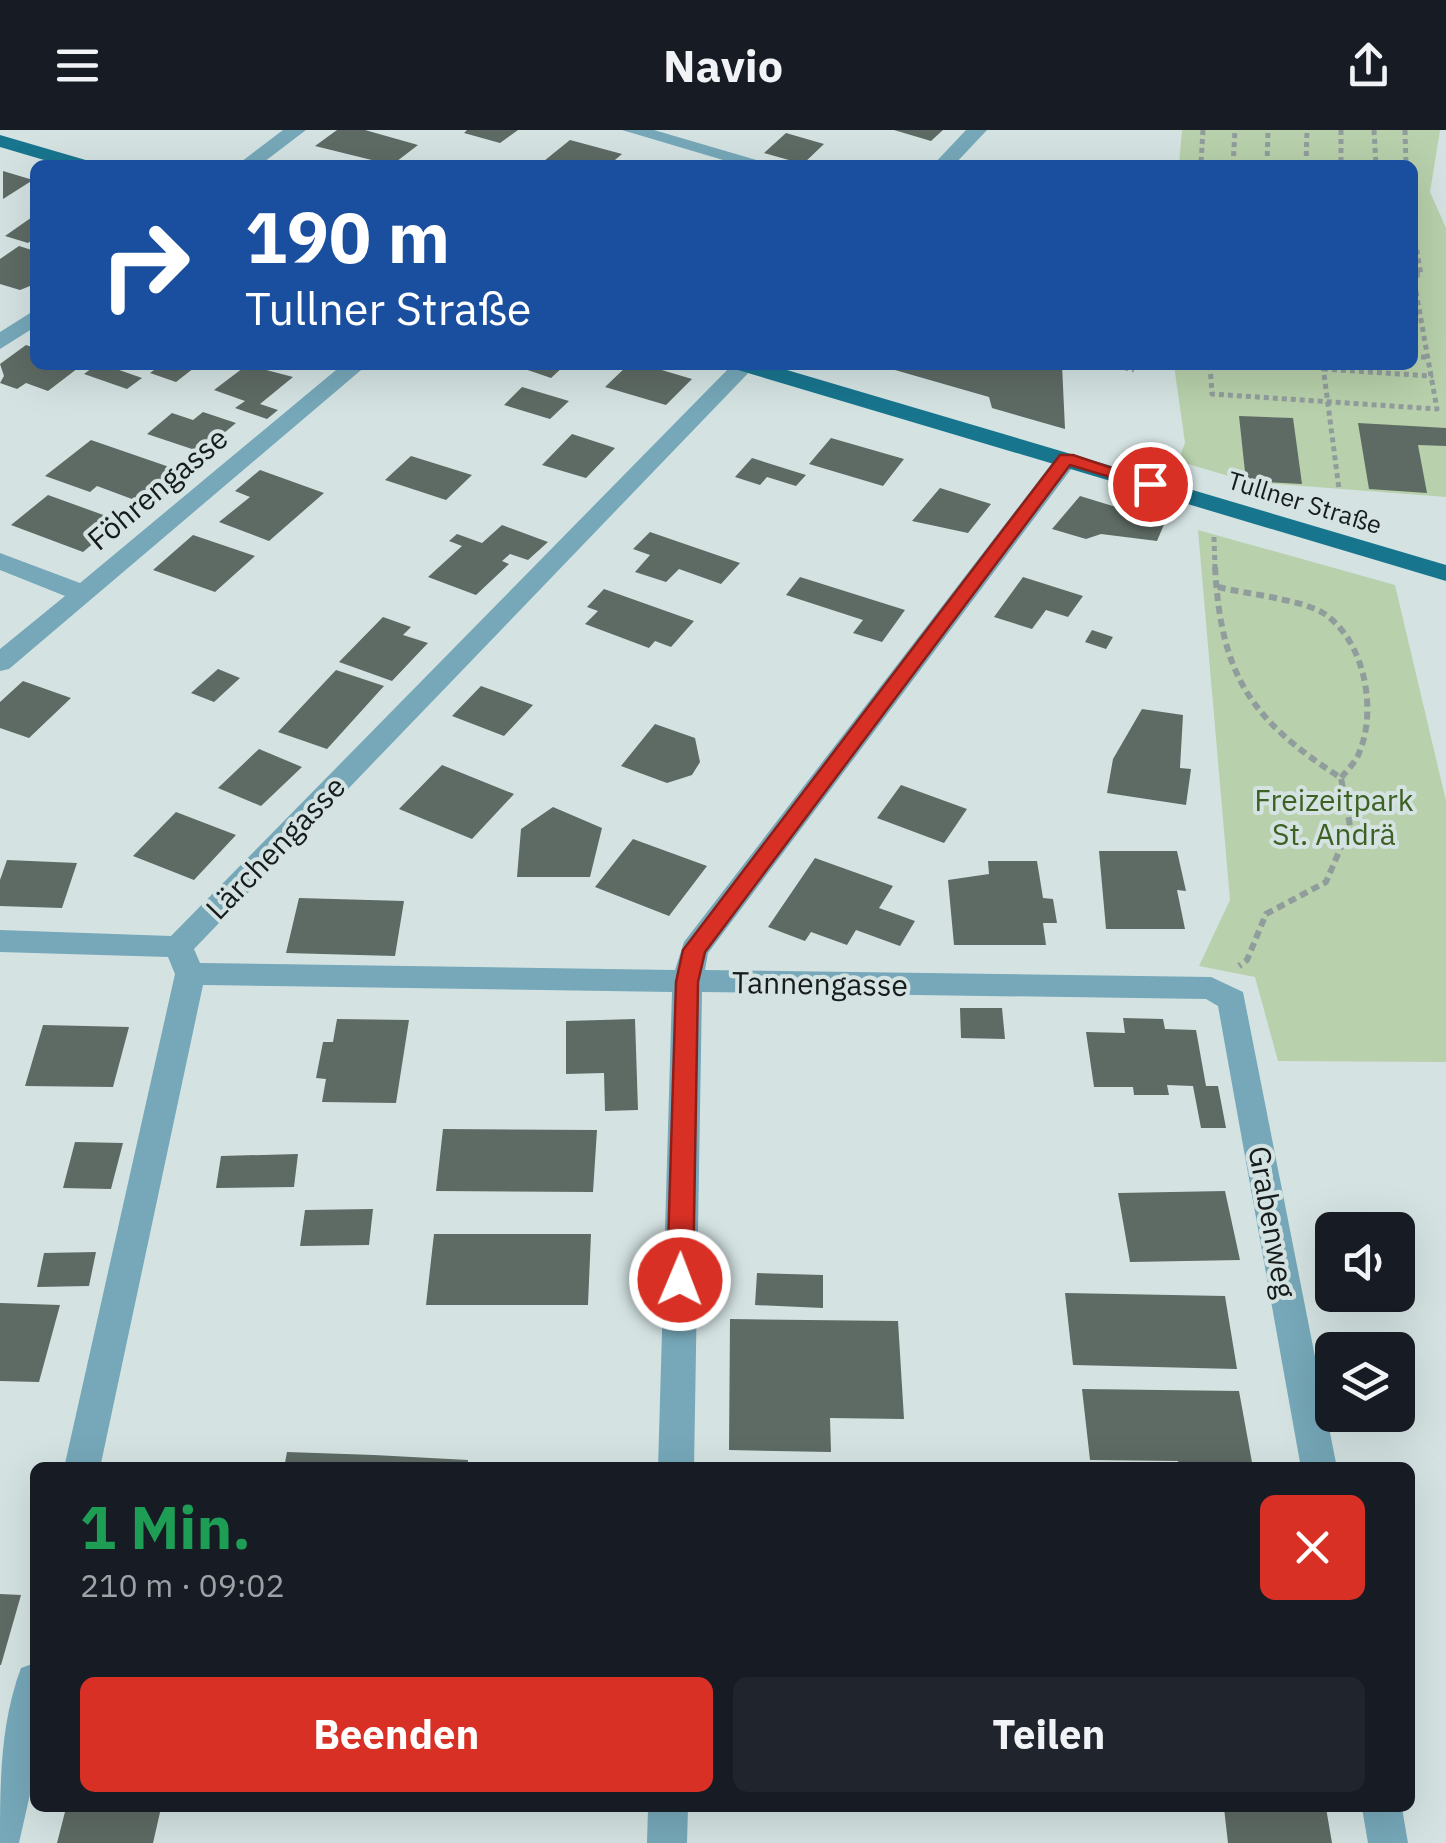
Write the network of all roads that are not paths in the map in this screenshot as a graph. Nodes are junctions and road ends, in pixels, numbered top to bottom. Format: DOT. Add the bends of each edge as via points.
graph roads {
  1 [pos="296,130"];
  2 [pos="632,130"];
  3 [pos="977,130"];
  4 [pos="0,141"];
  5 [pos="65,160"];
  6 [pos="254,160"];
  7 [pos="744,160"];
  8 [pos="948,160"];
  9 [pos="30,320"];
  10 [pos="0,342"];
  11 [pos="350,370"];
  12 [pos="741,370"];
  13 [pos="763,370"];
  14 [pos="1066,458"];
  15 [pos="0,561"];
  16 [pos="1446,572"];
  17 [pos="81,592"];
  18 [pos="0,663"];
  19 [pos="0,941"];
  20 [pos="184,961"];
  21 [pos="687,982"];
  22 [pos="1211,988"];
  23 [pos="83,1462"];
  24 [pos="676,1462"];
  25 [pos="1317,1462"];
  26 [pos="30,1704"];
  27 [pos="668,1812"];
  28 [pos="1383,1812"];
  29 [pos="0,1841"];
  30 [pos="667,1843"];
  31 [pos="1388,1843"];
  1 -- 6 [label="street"];
  2 -- 7 [label="street"];
  3 -- 8 [label="street"];
  4 -- 5 [label="main road"];
  9 -- 10 [label="street"];
  11 -- 17 [label="street, Föhrengasse"];
  12 -- 20 [label="street, Lärchengasse"];
  13 -- 14 [label="main road, Tullner Straße"];
  14 -- 16 [label="main road, Tullner Straße"];
  14 -- 21 [label="street" via="694,950"];
  15 -- 17 [label="street"];
  17 -- 18 [label="street, Föhrengasse"];
  19 -- 20 [label="street, Tannengasse"];
  20 -- 21 [label="street, Tannengasse"];
  20 -- 23 [label="street"];
  21 -- 22 [label="street, Tannengasse"];
  21 -- 24 [label="street"];
  22 -- 25 [label="street, Grabenweg" via="1232,1000"];
  26 -- 29 [label="street"];
  27 -- 30 [label="street"];
  28 -- 31 [label="street"];
}
